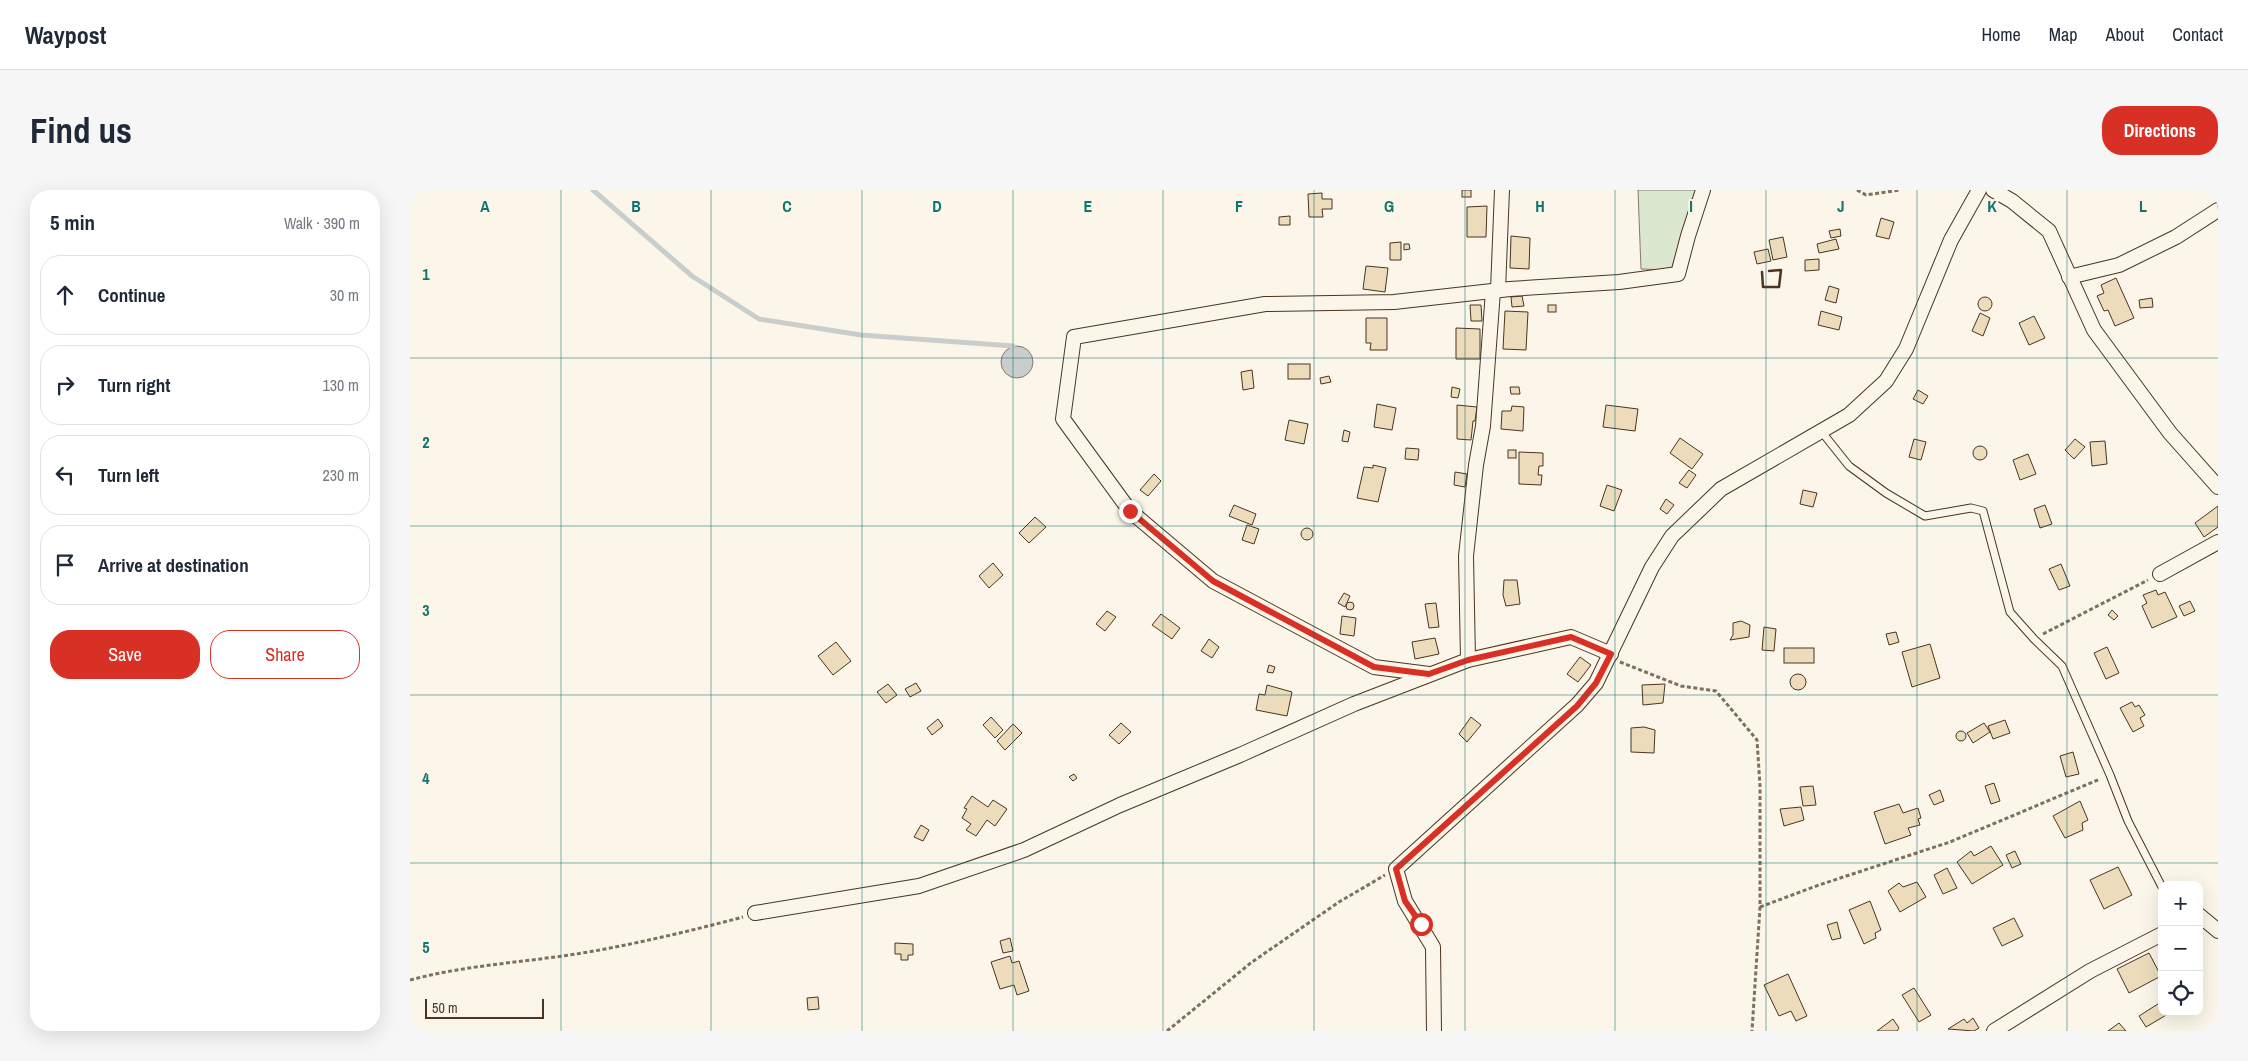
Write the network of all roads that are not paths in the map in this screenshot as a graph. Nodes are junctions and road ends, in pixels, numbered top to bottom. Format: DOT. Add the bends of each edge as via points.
graph roads {
  1 [pos="1502,190"];
  2 [pos="1703,190"];
  3 [pos="1979,190"];
  4 [pos="1993,190"];
  5 [pos="2218,210"];
  6 [pos="2069,276"];
  7 [pos="1495,291"];
  8 [pos="1821,431"];
  9 [pos="2218,487"];
  10 [pos="2218,542"];
  11 [pos="2160,574"];
  12 [pos="1611,654"];
  13 [pos="1468,660"];
  14 [pos="1429,674"];
  15 [pos="2159,881"];
  16 [pos="755,913"];
  17 [pos="2203,919"];
  18 [pos="2218,931"];
  19 [pos="2158,936"];
  20 [pos="1434,1031"];
  21 [pos="1994,1031"];
  1 -- 7 [label="street"];
  2 -- 7 [label="street" via="1678,274 1619,282"];
  3 -- 8 [label="street" via="1951,240 1906,349 1886,381 1849,415"];
  4 -- 6 [label="street" via="2049,231"];
  5 -- 6 [label="street" via="2176,237 2119,265"];
  6 -- 9 [label="street" via="2094,330 2170,433"];
  7 -- 13 [label="street" via="1483,426 1466,556"];
  7 -- 14 [label="street" via="1394,302 1266,304 1074,337 1063,419 1130,511 1213,581 1374,667"];
  8 -- 12 [label="street" via="1721,489 1672,536 1652,567"];
  8 -- 15 [label="lane" via="1849,466 1925,516 1971,508 1983,511 2010,612 2062,666 2128,820"];
  10 -- 11 [label="street"];
  12 -- 13 [label="street" via="1571,637"];
  12 -- 20 [label="street" via="1596,683 1577,706 1396,869 1405,901 1433,946"];
  13 -- 14 [label="street"];
  14 -- 16 [label="street" via="1120,805 1024,850 919,886"];
  17 -- 18 [label="street"];
  19 -- 21 [label="street" via="2090,971"];
}
